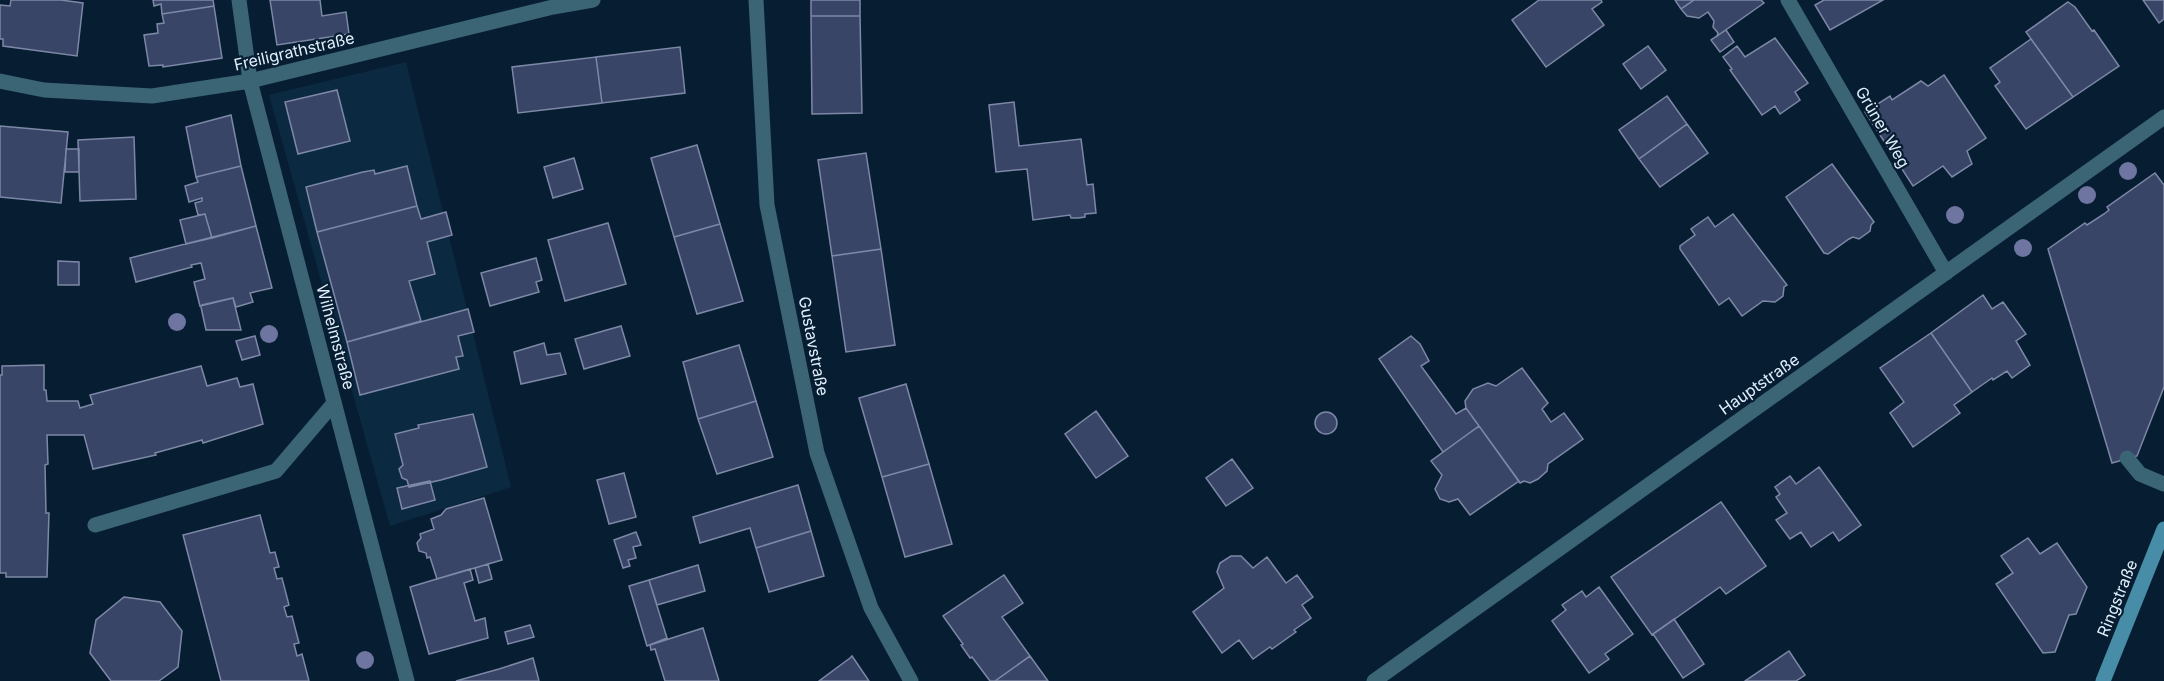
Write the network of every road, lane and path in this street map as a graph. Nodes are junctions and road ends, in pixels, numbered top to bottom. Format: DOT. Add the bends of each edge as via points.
graph roads {
  1 [pos="239,0"];
  2 [pos="592,0"];
  3 [pos="756,0"];
  4 [pos="1788,0"];
  5 [pos="0,81"];
  6 [pos="250,81"];
  7 [pos="2164,117"];
  8 [pos="1946,273"];
  9 [pos="334,403"];
  10 [pos="2127,458"];
  11 [pos="2164,484"];
  12 [pos="95,525"];
  13 [pos="2164,529"];
  14 [pos="408,681"];
  15 [pos="911,681"];
  16 [pos="1374,681"];
  17 [pos="2103,681"];
  1 -- 6 [label="street, Wilhelmstraße"];
  2 -- 6 [label="street, Freiligrathstraße"];
  3 -- 15 [label="street, Gustavstraße" via="767,205 817,453 872,608"];
  4 -- 8 [label="street, Grüner Weg"];
  5 -- 6 [label="street, Freiligrathstraße" via="44,90 152,96"];
  6 -- 9 [label="street, Wilhelmstraße"];
  7 -- 8 [label="street, Hauptstraße"];
  8 -- 16 [label="street, Hauptstraße"];
  9 -- 12 [label="street" via="276,471"];
  9 -- 14 [label="street, Wilhelmstraße"];
  10 -- 11 [label="street" via="2140,474"];
  13 -- 17 [label="main road, Ringstraße"];
}
